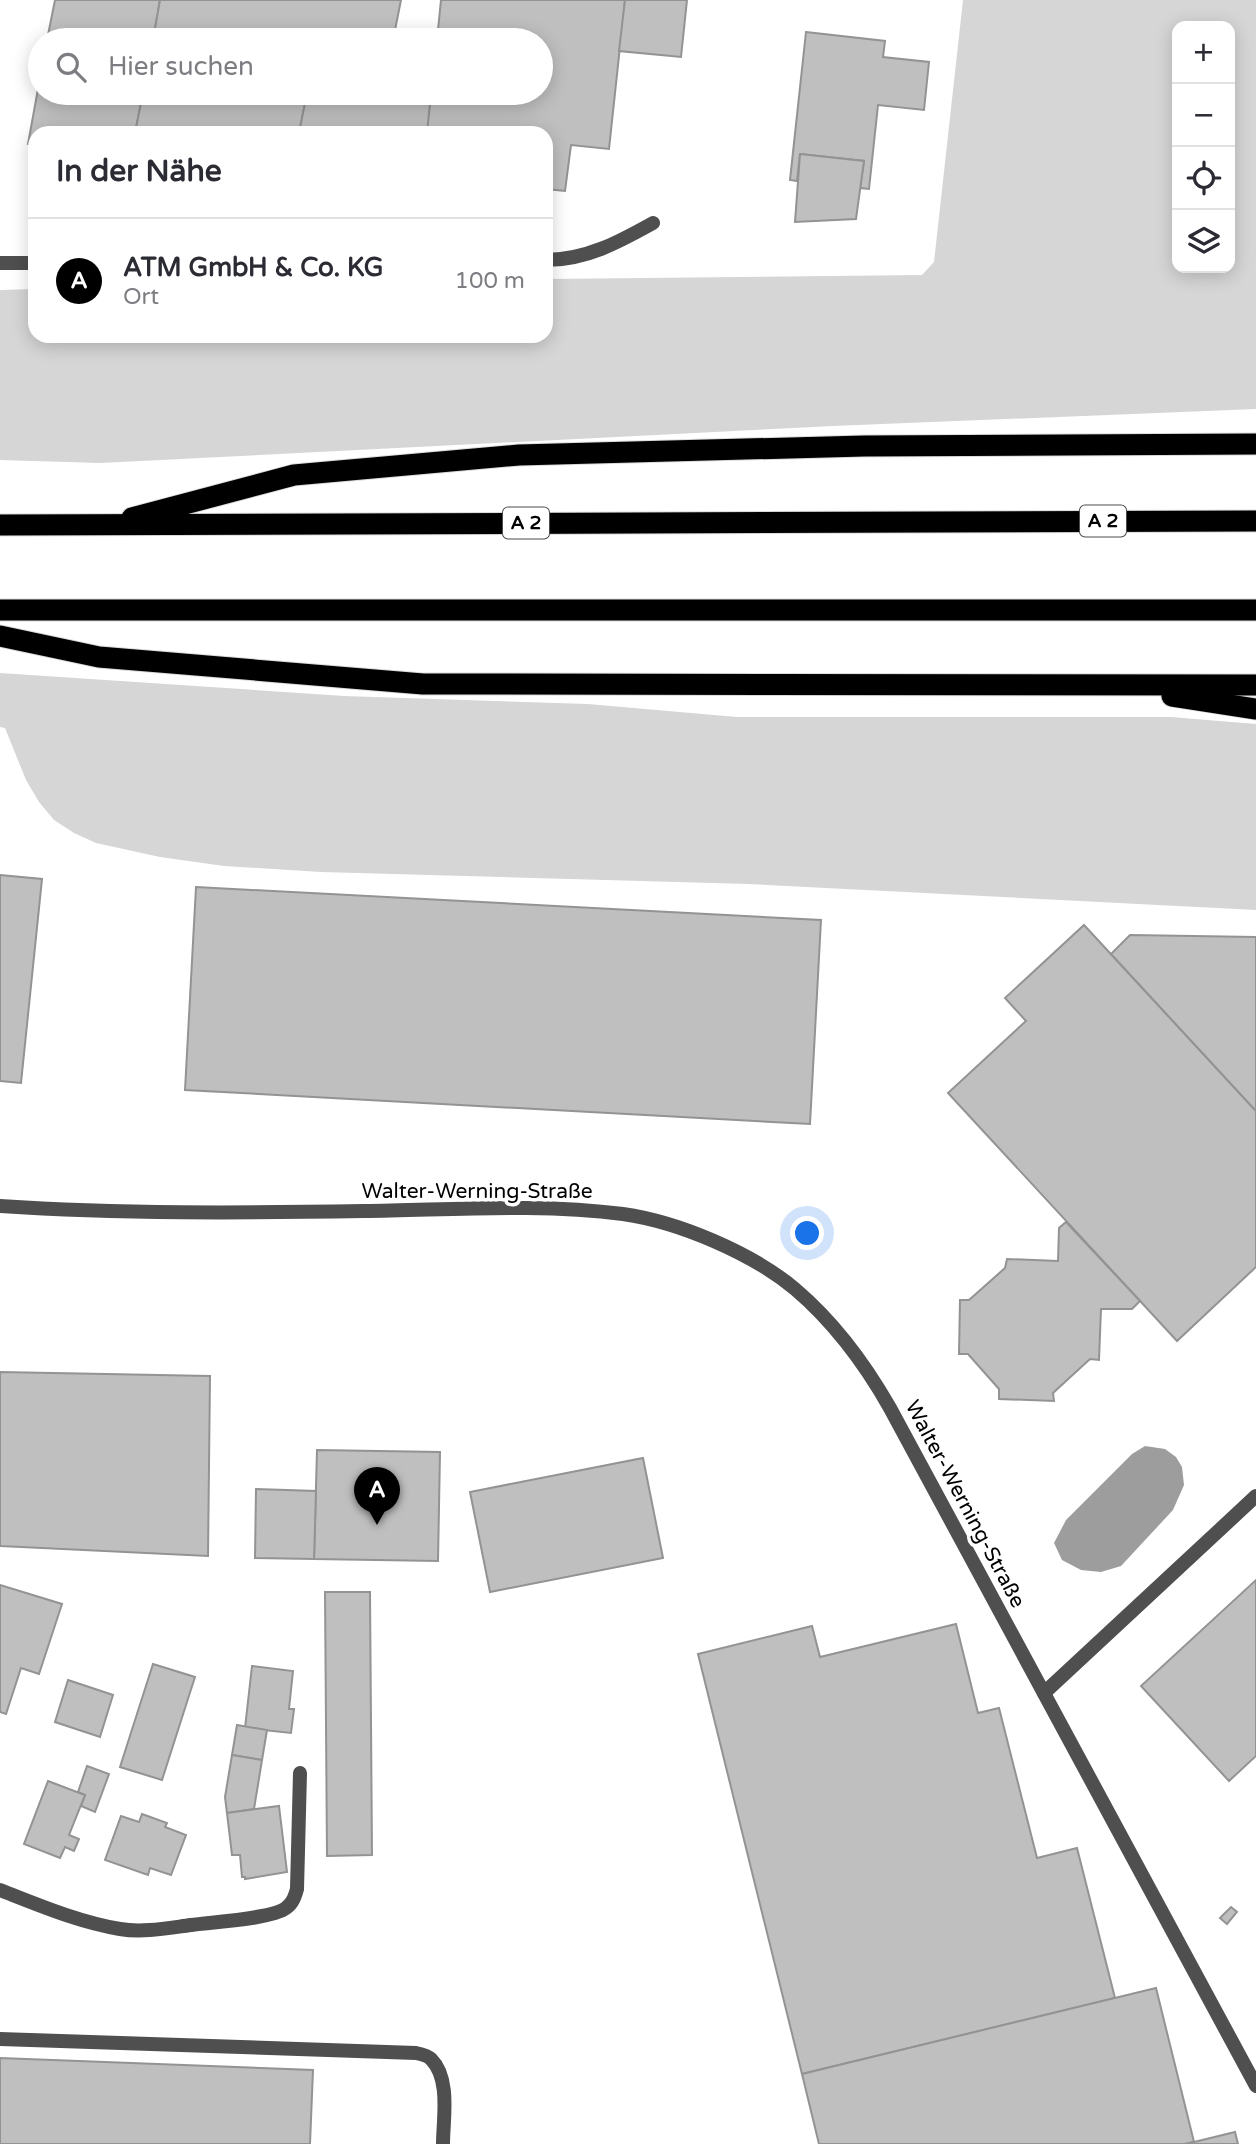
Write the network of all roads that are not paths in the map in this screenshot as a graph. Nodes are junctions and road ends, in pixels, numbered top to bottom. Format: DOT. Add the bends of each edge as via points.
graph roads {
  1 [pos="653,223"];
  2 [pos="553,260"];
  3 [pos="0,263"];
  4 [pos="28,263"];
  5 [pos="1256,444"];
  6 [pos="1256,521"];
  7 [pos="0,525"];
  8 [pos="103,526"];
  9 [pos="0,610"];
  10 [pos="1256,610"];
  11 [pos="0,636"];
  12 [pos="1256,685"];
  13 [pos="1114,686"];
  14 [pos="1256,709"];
  15 [pos="0,1206"];
  16 [pos="1256,1496"];
  17 [pos="1044,1693"];
  18 [pos="300,1773"];
  19 [pos="0,1890"];
  20 [pos="0,2039"];
  21 [pos="1256,2086"];
  22 [pos="443,2144"];
  1 -- 2 [label="street" via="597,251"];
  3 -- 4 [label="street"];
  5 -- 8 [label="highway" via="864,446 519,455 295,475"];
  6 -- 8 [label="highway, A 2"];
  7 -- 8 [label="highway, A 2"];
  9 -- 10 [label="highway"];
  11 -- 13 [label="highway" via="99,657 423,684"];
  12 -- 13 [label="highway"];
  13 -- 14 [label="highway"];
  15 -- 17 [label="street, Walter-Werning-Straße" via="130,1213 548,1208 625,1214 727,1247 794,1288 870,1373"];
  16 -- 17 [label="street"];
  17 -- 21 [label="street, Walter-Werning-Straße"];
  18 -- 19 [label="street" via="298,1889 285,1910 157,1930 121,1929 65,1915"];
  20 -- 22 [label="street" via="416,2053 431,2058 440,2074"];
}
